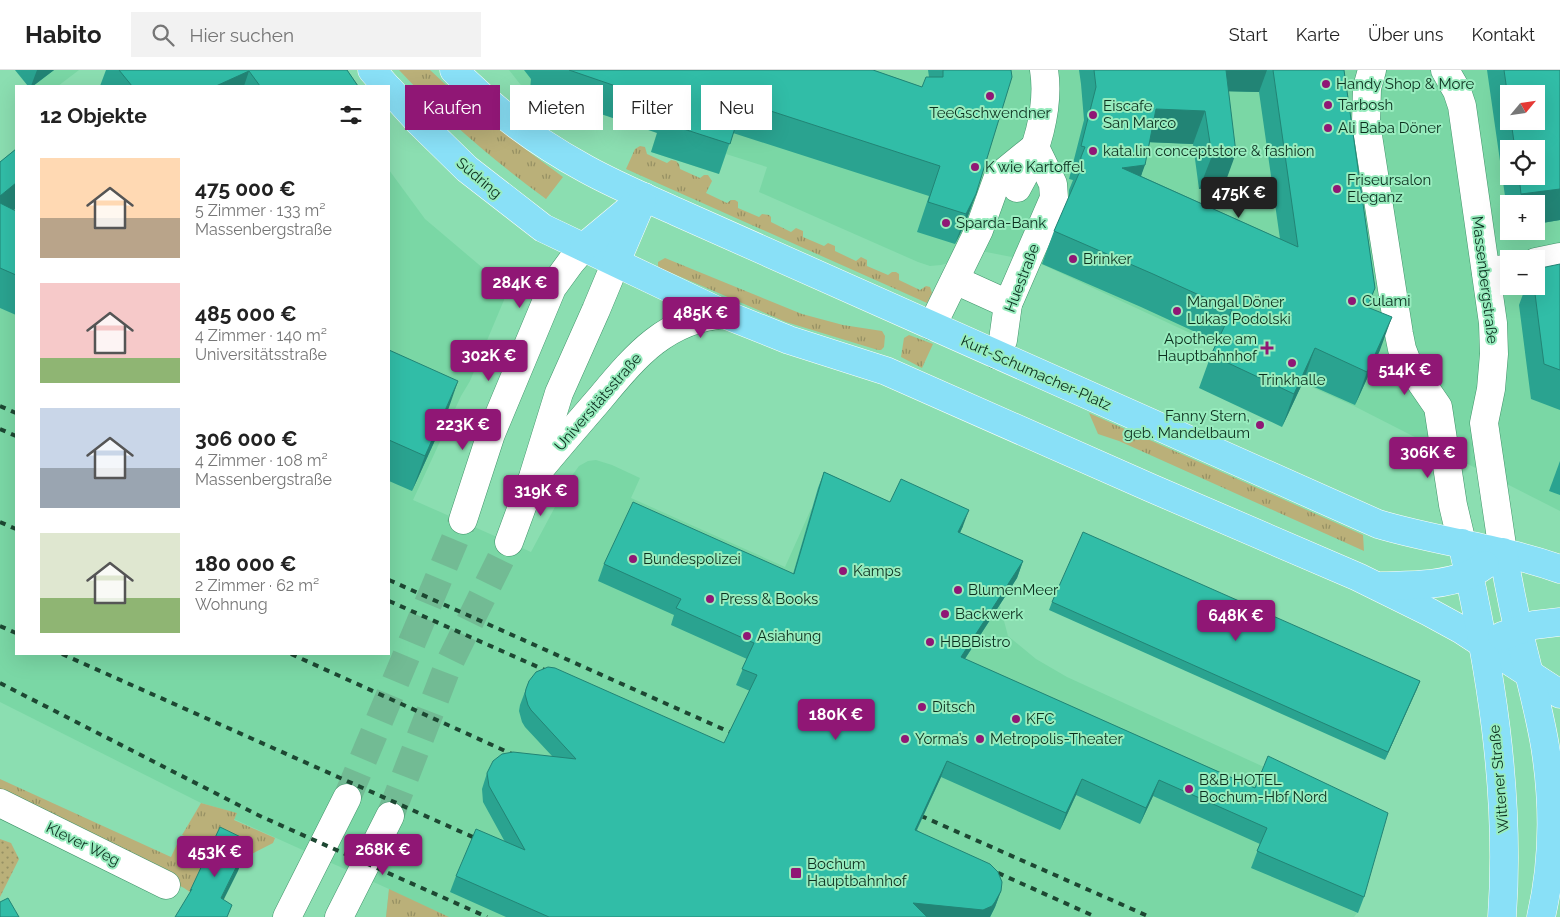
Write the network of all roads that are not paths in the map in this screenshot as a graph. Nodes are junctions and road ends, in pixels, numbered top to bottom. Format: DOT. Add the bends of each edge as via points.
graph roads {
  1 [pos="372,70"];
  2 [pos="454,70"];
  3 [pos="1044,70"];
  4 [pos="1372,70"];
  5 [pos="1445,70"];
  6 [pos="385,85"];
  7 [pos="390,90"];
  8 [pos="1012,184"];
  9 [pos="644,197"];
  10 [pos="584,247"];
  11 [pos="1560,257"];
  12 [pos="1545,260"];
  13 [pos="616,262"];
  14 [pos="1497,270"];
  15 [pos="955,280"];
  16 [pos="1008,304"];
  17 [pos="724,314"];
  18 [pos="932,326"];
  19 [pos="997,355"];
  20 [pos="532,478"];
  21 [pos="463,520"];
  22 [pos="509,542"];
  23 [pos="1462,543"];
  24 [pos="1503,552"];
  25 [pos="1560,570"];
  26 [pos="1469,575"];
  27 [pos="1377,586"];
  28 [pos="1560,622"];
  29 [pos="1518,630"];
  30 [pos="1482,643"];
  31 [pos="1529,674"];
  32 [pos="1560,694"];
  33 [pos="347,798"];
  34 [pos="0,803"];
  35 [pos="390,816"];
  36 [pos="1554,881"];
  37 [pos="166,885"];
  38 [pos="287,917"];
  39 [pos="339,917"];
  40 [pos="1502,917"];
  41 [pos="1541,917"];
  1 -- 6 [label="main road, Südring"];
  2 -- 9 [label="main road" via="532,136 587,170"];
  3 -- 8 [label="street" via="1043,116"];
  4 -- 23 [label="street" via="1367,88 1366,123 1399,334 1407,362 1438,407"];
  5 -- 14 [label="street, Massenbergstraße" via="1462,106"];
  7 -- 10 [label="main road, Südring" via="467,169 543,228"];
  8 -- 15 [label="street" via="979,230"];
  8 -- 16 [label="street, Huestraße" via="1052,184 1054,198"];
  9 -- 10 [label="main road"];
  9 -- 13 [label="main road"];
  9 -- 18 [label="main road, Kurt-Schumacher-Platz"];
  10 -- 13 [label="main road"];
  10 -- 21 [label="street" via="552,288 491,434"];
  11 -- 12 [label="street"];
  13 -- 17 [label="main road"];
  13 -- 20 [label="street, Universitätsstraße" via="559,392"];
  14 -- 24 [label="street, Massenbergstraße" via="1494,354 1484,423"];
  15 -- 16 [label="street"];
  15 -- 18 [label="street"];
  16 -- 19 [label="street, Huestraße" via="1003,340"];
  17 -- 20 [label="street, Universitätsstraße" via="691,320 648,346 628,364"];
  17 -- 27 [label="main road" via="789,340 886,371"];
  18 -- 19 [label="main road, Kurt-Schumacher-Platz"];
  19 -- 23 [label="main road, Kurt-Schumacher-Platz" via="1378,524"];
  20 -- 22 [label="street, Universitätsstraße"];
  23 -- 24 [label="main road, Kurt-Schumacher-Platz"];
  23 -- 26 [label="main road"];
  24 -- 25 [label="main road, Kurt-Schumacher-Platz"];
  24 -- 26 [label="main road"];
  24 -- 29 [label="main road"];
  26 -- 27 [label="main road" via="1422,585"];
  26 -- 30 [label="main road"];
  27 -- 30 [label="main road"];
  28 -- 29 [label="main road"];
  29 -- 30 [label="main road"];
  29 -- 31 [label="main road"];
  30 -- 31 [label="main road"];
  30 -- 40 [label="main road, Wittener Straße" via="1492,701 1503,806"];
  31 -- 32 [label="main road"];
  31 -- 36 [label="main road" via="1548,764"];
  33 -- 38 [label="street"];
  34 -- 37 [label="street, Klever Weg"];
  35 -- 39 [label="street"];
  36 -- 41 [label="main road"];
}
